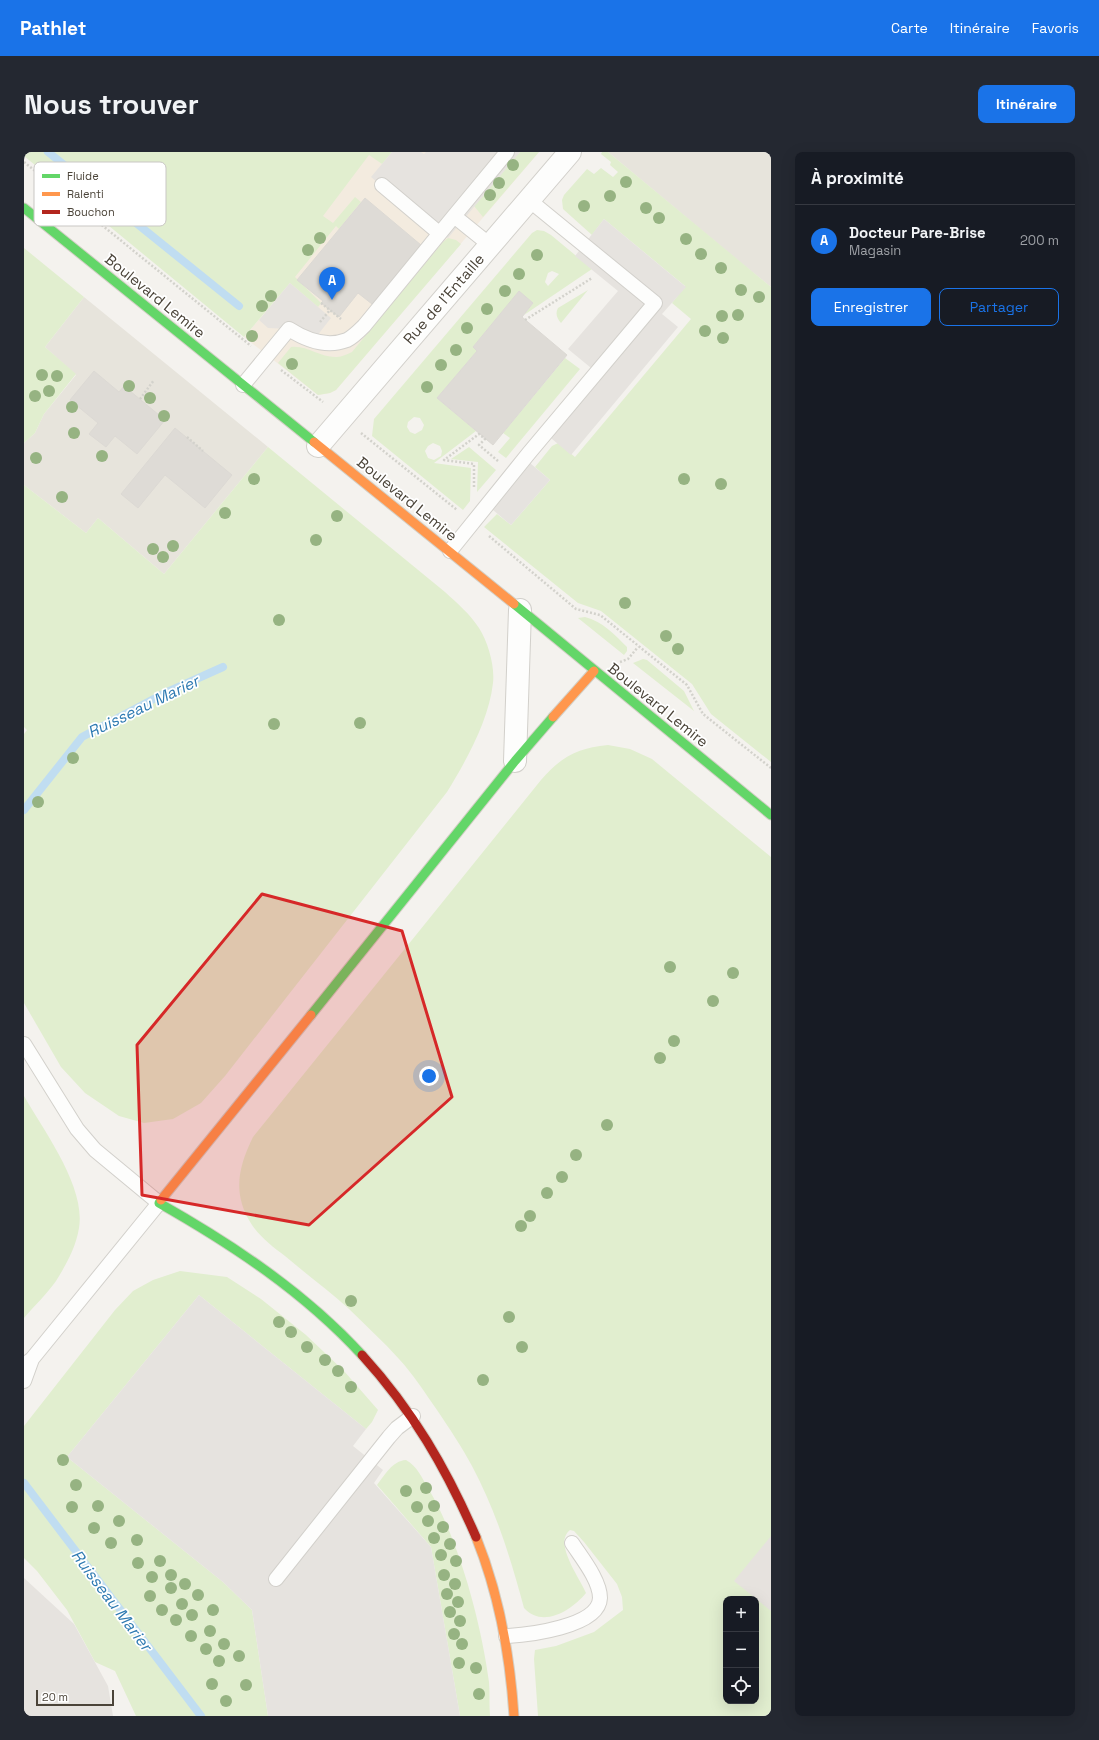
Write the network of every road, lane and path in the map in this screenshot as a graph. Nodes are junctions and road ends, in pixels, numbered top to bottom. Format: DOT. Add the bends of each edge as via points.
graph roads {
  1 [pos="507,152"];
  2 [pos="570,152"];
  3 [pos="24,162"];
  4 [pos="34,170"];
  5 [pos="382,185"];
  6 [pos="529,200"];
  7 [pos="24,208"];
  8 [pos="34,216"];
  9 [pos="454,216"];
  10 [pos="46,226"];
  11 [pos="103,226"];
  12 [pos="439,233"];
  13 [pos="490,245"];
  14 [pos="598,274"];
  15 [pos="321,303"];
  16 [pos="339,317"];
  17 [pos="525,320"];
  18 [pos="251,346"];
  19 [pos="275,365"];
  20 [pos="154,380"];
  21 [pos="243,385"];
  22 [pos="314,395"];
  23 [pos="140,399"];
  24 [pos="187,437"];
  25 [pos="372,442"];
  26 [pos="318,446"];
  27 [pos="203,451"];
  28 [pos="501,464"];
  29 [pos="474,490"];
  30 [pos="460,513"];
  31 [pos="488,535"];
  32 [pos="450,551"];
  33 [pos="520,610"];
  34 [pos="638,647"];
  35 [pos="628,659"];
  36 [pos="594,671"];
  37 [pos="515,761"];
  38 [pos="771,768"];
  39 [pos="771,815"];
  40 [pos="24,1044"];
  41 [pos="159,1203"];
  42 [pos="28,1362"];
  43 [pos="24,1381"];
  44 [pos="413,1416"];
  45 [pos="572,1543"];
  46 [pos="276,1579"];
  47 [pos="506,1636"];
  48 [pos="514,1716"];
  1 -- 9 [label="lane"];
  2 -- 6 [label="street, Rue de l'Entaille"];
  3 -- 4 [label="path, Boulevard Lemire"];
  5 -- 12 [label="lane"];
  6 -- 13 [label="street, Rue de l'Entaille"];
  6 -- 32 [label="lane" via="655,303 528,453"];
  7 -- 8 [label="street, Boulevard Lemire"];
  9 -- 12 [label="lane"];
  9 -- 13 [label="lane"];
  10 -- 21 [label="street, Boulevard Lemire"];
  11 -- 18 [label="path, Boulevard Lemire"];
  12 -- 21 [label="lane" via="364,326 351,337 331,343 316,342 301,337 289,329"];
  13 -- 26 [label="street, Rue de l'Entaille"];
  14 -- 17 [label="path"];
  15 -- 16 [label="path"];
  19 -- 22 [label="path"];
  20 -- 23 [label="path"];
  21 -- 26 [label="street, Boulevard Lemire"];
  24 -- 27 [label="path"];
  25 -- 30 [label="path, Boulevard Lemire"];
  26 -- 32 [label="street, Boulevard Lemire"];
  28 -- 29 [label="path" via="479,445 485,439 479,434 444,460 474,464"];
  31 -- 34 [label="path, Boulevard Lemire" via="576,609 600,615"];
  32 -- 33 [label="street, Boulevard Lemire"];
  33 -- 36 [label="street, Boulevard Lemire"];
  33 -- 37 [label="street"];
  34 -- 35 [label="path"];
  34 -- 38 [label="path, Boulevard Lemire" via="687,685 703,714"];
  36 -- 37 [label="street"];
  36 -- 39 [label="street, Boulevard Lemire"];
  37 -- 41 [label="street"];
  40 -- 41 [label="lane" via="66,1112 95,1150"];
  41 -- 42 [label="lane"];
  41 -- 44 [label="street" via="233,1248 311,1307 364,1357"];
  42 -- 43 [label="lane"];
  44 -- 46 [label="lane" via="388,1437"];
  44 -- 47 [label="street" via="444,1467 470,1522 490,1578"];
  45 -- 47 [label="lane" via="597,1586 600,1599 596,1608 579,1620 554,1630"];
  47 -- 48 [label="street"];
}
